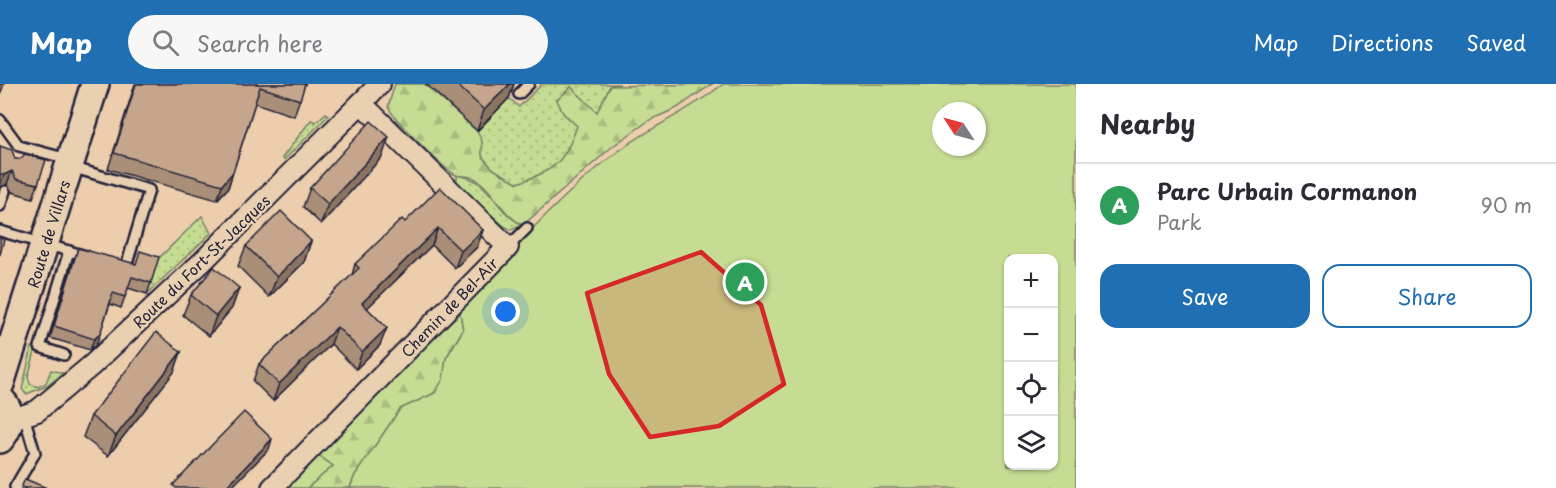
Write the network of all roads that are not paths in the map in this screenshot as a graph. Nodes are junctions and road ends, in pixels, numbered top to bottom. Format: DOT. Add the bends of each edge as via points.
graph roads {
  1 [pos="95,84"];
  2 [pos="380,84"];
  3 [pos="529,84"];
  4 [pos="519,94"];
  5 [pos="361,103"];
  6 [pos="0,120"];
  7 [pos="20,146"];
  8 [pos="16,156"];
  9 [pos="70,163"];
  10 [pos="5,191"];
  11 [pos="0,206"];
  12 [pos="526,228"];
  13 [pos="0,231"];
  14 [pos="508,247"];
  15 [pos="57,248"];
  16 [pos="92,258"];
  17 [pos="115,264"];
  18 [pos="64,355"];
  19 [pos="0,384"];
  20 [pos="8,419"];
  21 [pos="19,488"];
  22 [pos="272,488"];
  1 -- 9 [label="main road, Route de Villars"];
  2 -- 5 [label="street, Route du Fort-St-Jacques"];
  3 -- 4 [label="lane"];
  5 -- 14 [label="street, Chemin de Bel-Air"];
  5 -- 20 [label="street, Route du Fort-St-Jacques" via="92,365 37,411"];
  6 -- 7 [label="lane"];
  7 -- 8 [label="lane"];
  7 -- 9 [label="lane"];
  9 -- 15 [label="main road, Route de Villars"];
  9 -- 17 [label="lane" via="149,190 125,272"];
  10 -- 11 [label="lane"];
  12 -- 14 [label="lane"];
  13 -- 15 [label="lane"];
  14 -- 22 [label="street, Chemin de Bel-Air"];
  15 -- 16 [label="lane"];
  15 -- 18 [label="lane" via="40,347"];
  15 -- 19 [label="main road, Route de Villars"];
  20 -- 21 [label="lane" via="34,453 15,486"];
}
